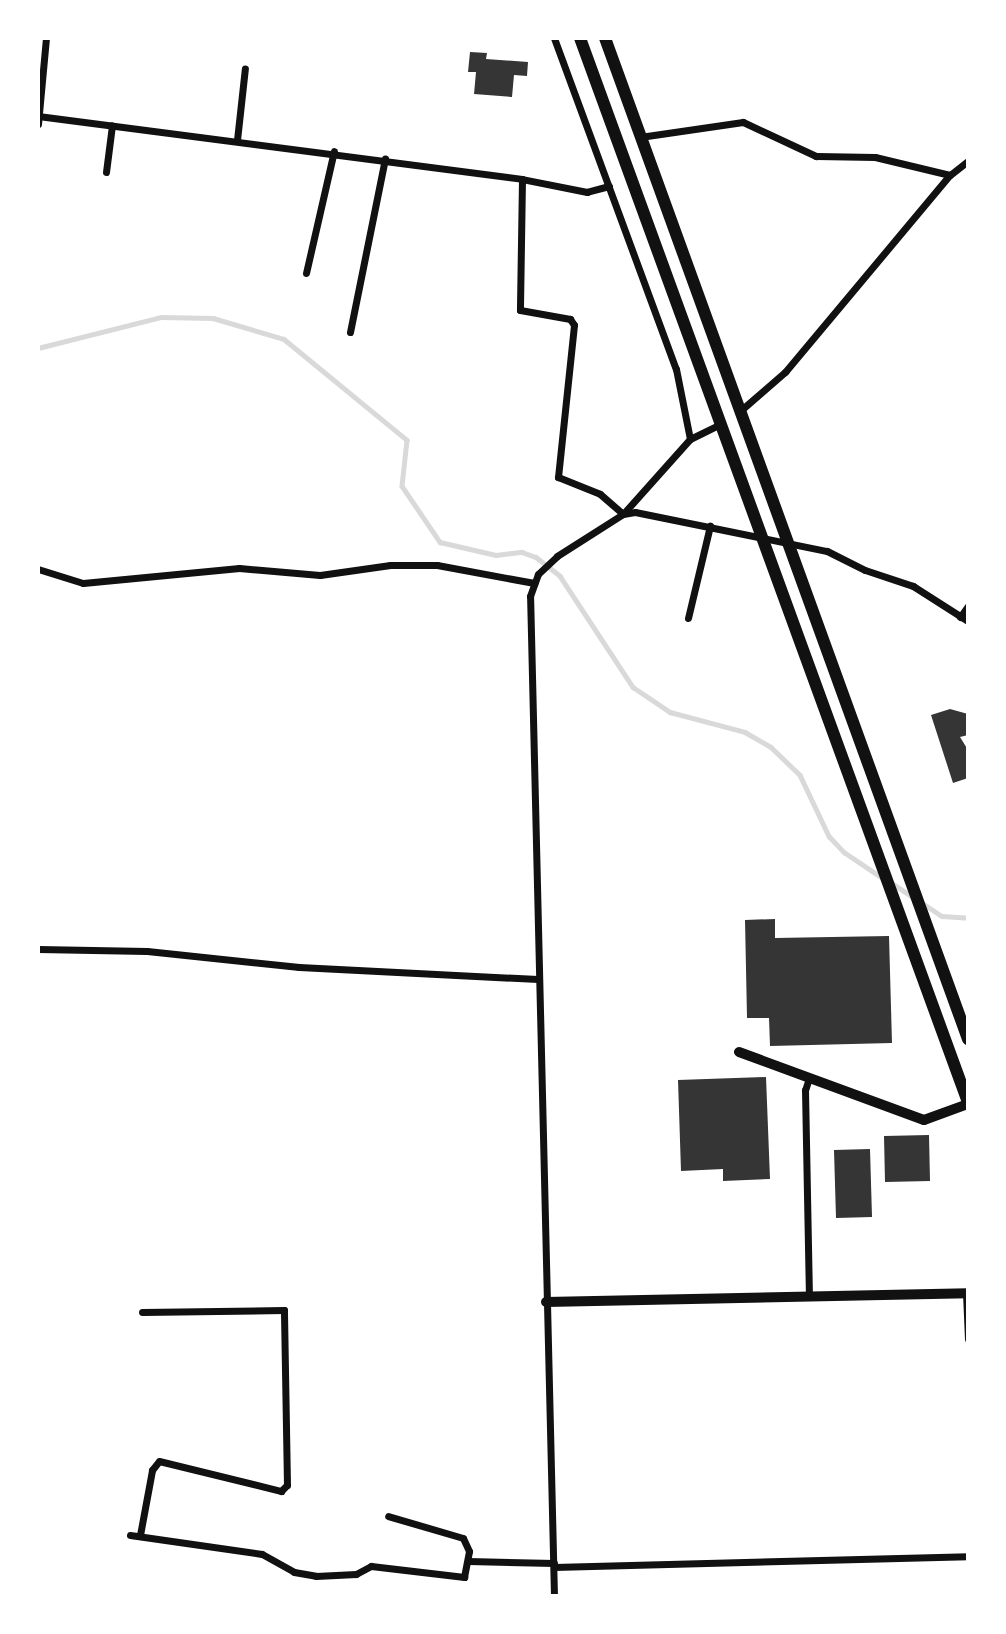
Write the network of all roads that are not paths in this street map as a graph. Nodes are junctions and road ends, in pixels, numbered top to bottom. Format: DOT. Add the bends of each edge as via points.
graph roads {
  1 [pos="46,38"];
  2 [pos="554,38"];
  3 [pos="580,38"];
  4 [pos="605,38"];
  5 [pos="245,68"];
  6 [pos="39,116"];
  7 [pos="38,124"];
  8 [pos="112,125"];
  9 [pos="639,137"];
  10 [pos="237,140"];
  11 [pos="334,151"];
  12 [pos="385,158"];
  13 [pos="968,161"];
  14 [pos="106,172"];
  15 [pos="950,175"];
  16 [pos="522,179"];
  17 [pos="609,186"];
  18 [pos="306,273"];
  19 [pos="350,332"];
  20 [pos="739,411"];
  21 [pos="719,425"];
  22 [pos="690,439"];
  23 [pos="623,514"];
  24 [pos="710,526"];
  25 [pos="759,537"];
  26 [pos="788,543"];
  27 [pos="38,569"];
  28 [pos="534,583"];
  29 [pos="968,606"];
  30 [pos="960,617"];
  31 [pos="688,618"];
  32 [pos="968,621"];
  33 [pos="38,949"];
  34 [pos="538,979"];
  35 [pos="968,1039"];
  36 [pos="739,1052"];
  37 [pos="808,1077"];
  38 [pos="968,1103"];
  39 [pos="967,1293"];
  40 [pos="808,1296"];
  41 [pos="546,1302"];
  42 [pos="142,1312"];
  43 [pos="968,1339"];
  44 [pos="388,1516"];
  45 [pos="130,1535"];
  46 [pos="140,1535"];
  47 [pos="968,1556"];
  48 [pos="468,1561"];
  49 [pos="554,1565"];
  50 [pos="554,1595"];
  1 -- 6 [label="street"];
  2 -- 17 [label="street"];
  3 -- 21 [label="main road"];
  4 -- 9 [label="main road"];
  5 -- 10 [label="street"];
  6 -- 7 [label="street"];
  6 -- 8 [label="street"];
  8 -- 10 [label="street"];
  8 -- 14 [label="street"];
  9 -- 15 [label="street" via="743,122 816,156 875,157"];
  9 -- 20 [label="main road"];
  10 -- 11 [label="street"];
  11 -- 12 [label="street"];
  11 -- 18 [label="street"];
  12 -- 16 [label="street"];
  12 -- 19 [label="street"];
  13 -- 15 [label="street"];
  15 -- 20 [label="street" via="785,372"];
  16 -- 17 [label="street" via="587,192"];
  16 -- 23 [label="street" via="520,310 574,324 558,477 600,494"];
  17 -- 22 [label="street" via="676,369"];
  20 -- 26 [label="main road"];
  21 -- 22 [label="street"];
  21 -- 25 [label="main road"];
  22 -- 23 [label="street"];
  23 -- 24 [label="street" via="635,512"];
  23 -- 28 [label="street" via="557,556"];
  24 -- 25 [label="street"];
  24 -- 31 [label="street"];
  25 -- 26 [label="street"];
  25 -- 38 [label="main road"];
  26 -- 30 [label="street" via="827,551 864,570 913,586"];
  26 -- 35 [label="main road"];
  27 -- 28 [label="street" via="83,583 239,568 320,575 390,565 437,565"];
  28 -- 34 [label="street" via="529,646"];
  29 -- 30 [label="street"];
  30 -- 32 [label="street"];
  33 -- 34 [label="street" via="159,951 299,967"];
  34 -- 41 [label="street"];
  36 -- 37 [label="street"];
  37 -- 38 [label="street" via="924,1120"];
  37 -- 40 [label="street"];
  39 -- 40 [label="street"];
  39 -- 43 [label="street"];
  40 -- 41 [label="street"];
  41 -- 49 [label="street"];
  42 -- 46 [label="street" via="284,1310 288,1485 281,1491 159,1461 152,1470"];
  44 -- 48 [label="street" via="463,1538"];
  45 -- 46 [label="street"];
  46 -- 48 [label="street" via="262,1555 294,1572 316,1576 356,1574 371,1566 456,1579 464,1577"];
  47 -- 49 [label="street"];
  48 -- 49 [label="street"];
  49 -- 50 [label="street"];
}
